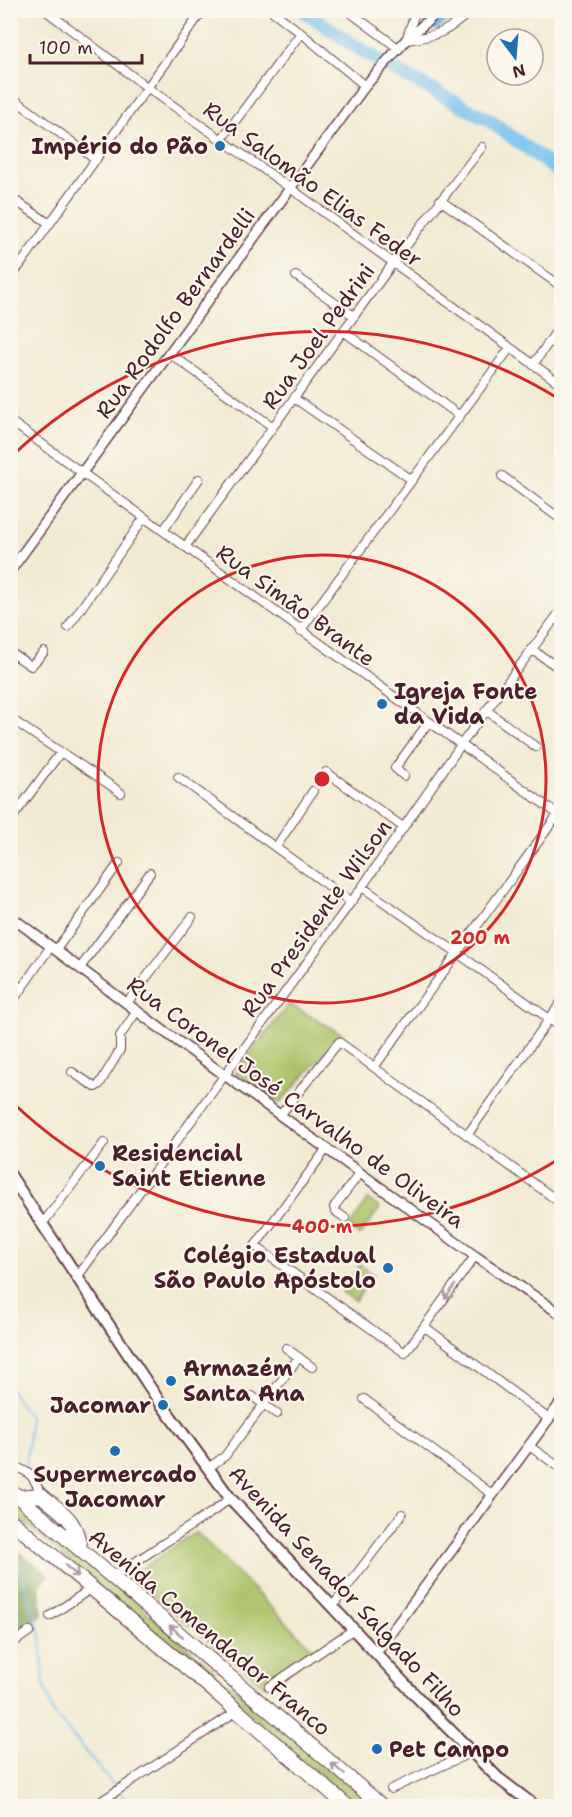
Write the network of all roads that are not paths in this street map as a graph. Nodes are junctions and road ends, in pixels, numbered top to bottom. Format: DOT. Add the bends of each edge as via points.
graph roads {
  1 [pos="45,10"];
  2 [pos="203,10"];
  3 [pos="271,10"];
  4 [pos="347,10"];
  5 [pos="416,10"];
  6 [pos="440,10"];
  7 [pos="472,10"];
  8 [pos="301,33"];
  9 [pos="406,40"];
  10 [pos="395,51"];
  11 [pos="368,82"];
  12 [pos="148,88"];
  13 [pos="10,96"];
  14 [pos="221,140"];
  15 [pos="482,147"];
  16 [pos="96,160"];
  17 [pos="290,188"];
  18 [pos="10,197"];
  19 [pos="440,200"];
  20 [pos="50,224"];
  21 [pos="393,263"];
  22 [pos="296,276"];
  23 [pos="10,279"];
  24 [pos="561,287"];
  25 [pos="354,316"];
  26 [pos="561,323"];
  27 [pos="343,331"];
  28 [pos="510,348"];
  29 [pos="169,353"];
  30 [pos="533,365"];
  31 [pos="561,385"];
  32 [pos="294,398"];
  33 [pos="460,416"];
  34 [pos="10,421"];
  35 [pos="273,427"];
  36 [pos="82,473"];
  37 [pos="502,476"];
  38 [pos="199,479"];
  39 [pos="412,480"];
  40 [pos="144,518"];
  41 [pos="561,520"];
  42 [pos="163,531"];
  43 [pos="185,547"];
  44 [pos="10,571"];
  45 [pos="561,609"];
  46 [pos="68,627"];
  47 [pos="300,631"];
  48 [pos="531,649"];
  49 [pos="10,652"];
  50 [pos="44,652"];
  51 [pos="561,670"];
  52 [pos="486,710"];
  53 [pos="10,718"];
  54 [pos="428,723"];
  55 [pos="460,746"];
  56 [pos="536,747"];
  57 [pos="60,753"];
  58 [pos="326,772"];
  59 [pos="404,776"];
  60 [pos="178,777"];
  61 [pos="313,791"];
  62 [pos="121,793"];
  63 [pos="560,814"];
  64 [pos="10,821"];
  65 [pos="404,827"];
  66 [pos="276,848"];
  67 [pos="119,863"];
  68 [pos="150,873"];
  69 [pos="362,887"];
  70 [pos="351,902"];
  71 [pos="10,916"];
  72 [pos="192,917"];
  73 [pos="53,948"];
  74 [pos="456,952"];
  75 [pos="80,968"];
  76 [pos="10,981"];
  77 [pos="22,989"];
  78 [pos="561,1001"];
  79 [pos="127,1004"];
  80 [pos="10,1005"];
  81 [pos="137,1011"];
  82 [pos="549,1019"];
  83 [pos="561,1028"];
  84 [pos="375,1066"];
  85 [pos="72,1072"];
  86 [pos="225,1074"];
  87 [pos="281,1114"];
  88 [pos="468,1134"];
  89 [pos="104,1143"];
  90 [pos="327,1148"];
  91 [pos="360,1173"];
  92 [pos="10,1175"];
  93 [pos="561,1204"];
  94 [pos="345,1218"];
  95 [pos="43,1224"];
  96 [pos="475,1256"];
  97 [pos="78,1276"];
  98 [pos="561,1316"];
  99 [pos="425,1327"];
  100 [pos="286,1348"];
  101 [pos="299,1357"];
  102 [pos="312,1367"];
  103 [pos="252,1396"];
  104 [pos="364,1399"];
  105 [pos="561,1401"];
  106 [pos="263,1405"];
  107 [pos="277,1414"];
  108 [pos="549,1419"];
  109 [pos="529,1446"];
  110 [pos="10,1466"];
  111 [pos="208,1468"];
  112 [pos="561,1469"];
  113 [pos="15,1494"];
  114 [pos="41,1495"];
  115 [pos="493,1495"];
  116 [pos="230,1498"];
  117 [pos="402,1514"];
  118 [pos="10,1520"];
  119 [pos="10,1530"];
  120 [pos="27,1534"];
  121 [pos="80,1549"];
  122 [pos="112,1577"];
  123 [pos="92,1588"];
  124 [pos="332,1607"];
  125 [pos="50,1616"];
  126 [pos="354,1629"];
  127 [pos="30,1631"];
  128 [pos="10,1645"];
  129 [pos="376,1653"];
  130 [pos="220,1669"];
  131 [pos="206,1683"];
  132 [pos="269,1687"];
  133 [pos="237,1711"];
  134 [pos="472,1752"];
  135 [pos="391,1789"];
  136 [pos="94,1806"];
  137 [pos="347,1806"];
  138 [pos="382,1806"];
  139 [pos="535,1806"];
  1 -- 12 [label="street, Rua Salomão Elias Feder"];
  2 -- 12 [label="street"];
  3 -- 8 [label="street"];
  4 -- 10 [label="street"];
  5 -- 9 [label="street"];
  6 -- 9 [label="street, Rua Rodolfo Bernardelli"];
  7 -- 9 [label="street" via="447,31"];
  8 -- 11 [label="street"];
  8 -- 14 [label="street"];
  9 -- 10 [label="street, Rua Rodolfo Bernardelli"];
  10 -- 11 [label="street, Rua Rodolfo Bernardelli"];
  11 -- 17 [label="street, Rua Rodolfo Bernardelli"];
  12 -- 14 [label="street, Rua Salomão Elias Feder"];
  12 -- 16 [label="street"];
  13 -- 16 [label="street"];
  14 -- 17 [label="street, Rua Salomão Elias Feder"];
  15 -- 19 [label="street, Rua Joel Pedrini"];
  16 -- 20 [label="street"];
  17 -- 21 [label="street, Rua Salomão Elias Feder"];
  17 -- 29 [label="street, Rua Rodolfo Bernardelli"];
  18 -- 20 [label="street"];
  19 -- 21 [label="street, Rua Joel Pedrini"];
  19 -- 24 [label="street"];
  20 -- 23 [label="street"];
  21 -- 25 [label="street, Rua Joel Pedrini"];
  21 -- 28 [label="street, Rua Salomão Elias Feder"];
  22 -- 25 [label="street"];
  25 -- 27 [label="street, Rua Joel Pedrini"];
  26 -- 30 [label="street"];
  27 -- 32 [label="street, Rua Joel Pedrini"];
  27 -- 33 [label="street"];
  28 -- 30 [label="street, Rua Salomão Elias Feder"];
  28 -- 33 [label="street"];
  29 -- 35 [label="street"];
  29 -- 36 [label="street, Rua Rodolfo Bernardelli"];
  30 -- 31 [label="street, Rua Salomão Elias Feder"];
  32 -- 35 [label="street, Rua Joel Pedrini"];
  32 -- 39 [label="street"];
  33 -- 39 [label="street"];
  34 -- 36 [label="street, Rua Simão Brante"];
  35 -- 43 [label="street, Rua Joel Pedrini"];
  36 -- 40 [label="street, Rua Simão Brante"];
  36 -- 44 [label="street, Rua Rodolfo Bernardelli"];
  37 -- 41 [label="street"];
  38 -- 42 [label="street"];
  39 -- 47 [label="street"];
  40 -- 42 [label="street, Rua Simão Brante"];
  40 -- 46 [label="street"];
  42 -- 43 [label="street, Rua Simão Brante"];
  43 -- 47 [label="street, Rua Simão Brante"];
  45 -- 48 [label="street, Rua Presidente Wilson"];
  47 -- 54 [label="street, Rua Simão Brante"];
  48 -- 51 [label="street"];
  48 -- 52 [label="street, Rua Presidente Wilson"];
  49 -- 50 [label="street" via="31,666"];
  52 -- 55 [label="street, Rua Presidente Wilson"];
  52 -- 56 [label="street"];
  53 -- 57 [label="street"];
  54 -- 55 [label="street, Rua Simão Brante"];
  54 -- 59 [label="street" via="395,768"];
  55 -- 63 [label="street, Rua Simão Brante"];
  55 -- 65 [label="street, Rua Presidente Wilson"];
  57 -- 62 [label="street" via="72,757"];
  57 -- 64 [label="street"];
  58 -- 65 [label="street"];
  60 -- 66 [label="street"];
  61 -- 66 [label="street"];
  63 -- 74 [label="street"];
  65 -- 69 [label="street, Rua Presidente Wilson"];
  66 -- 70 [label="street"];
  67 -- 73 [label="street"];
  68 -- 75 [label="street"];
  69 -- 70 [label="street, Rua Presidente Wilson"];
  69 -- 74 [label="street"];
  70 -- 86 [label="street, Rua Presidente Wilson"];
  71 -- 73 [label="street, Rua Coronel José Carvalho de Oliveira"];
  72 -- 79 [label="street"];
  73 -- 75 [label="street, Rua Coronel José Carvalho de Oliveira"];
  73 -- 77 [label="street"];
  74 -- 82 [label="street"];
  74 -- 84 [label="street"];
  75 -- 79 [label="street, Rua Coronel José Carvalho de Oliveira"];
  76 -- 77 [label="street"];
  77 -- 80 [label="street"];
  78 -- 82 [label="street"];
  79 -- 81 [label="street, Rua Coronel José Carvalho de Oliveira"];
  81 -- 85 [label="street" via="120,1036 120,1050 99,1085 95,1087"];
  81 -- 86 [label="street, Rua Coronel José Carvalho de Oliveira"];
  82 -- 83 [label="street"];
  82 -- 88 [label="street"];
  84 -- 87 [label="street" via="339,1042"];
  84 -- 88 [label="street"];
  86 -- 87 [label="street, Rua Coronel José Carvalho de Oliveira"];
  86 -- 97 [label="street, Rua Presidente Wilson"];
  87 -- 90 [label="street, Rua Coronel José Carvalho de Oliveira"];
  88 -- 93 [label="street"];
  89 -- 95 [label="street"];
  90 -- 91 [label="street, Rua Coronel José Carvalho de Oliveira"];
  90 -- 99 [label="street" via="255,1246 405,1353"];
  91 -- 94 [label="street" via="334,1207"];
  91 -- 96 [label="street, Rua Coronel José Carvalho de Oliveira"];
  92 -- 95 [label="main road, Avenida Senador Salgado Filho"];
  95 -- 97 [label="main road, Avenida Senador Salgado Filho"];
  96 -- 98 [label="street, Rua Coronel José Carvalho de Oliveira"];
  96 -- 99 [label="street, one-way"];
  97 -- 111 [label="main road, Avenida Senador Salgado Filho"];
  99 -- 108 [label="street"];
  100 -- 101 [label="street"];
  101 -- 102 [label="street"];
  101 -- 106 [label="street"];
  103 -- 106 [label="street"];
  104 -- 115 [label="street"];
  105 -- 108 [label="street"];
  106 -- 107 [label="street"];
  106 -- 111 [label="street" via="225,1456"];
  108 -- 109 [label="street"];
  109 -- 112 [label="street"];
  109 -- 115 [label="street"];
  110 -- 114 [label="street" via="32,1475"];
  111 -- 116 [label="main road, Avenida Senador Salgado Filho"];
  113 -- 114 [label="highway"];
  113 -- 121 [label="highway, Avenida Comendador Franco"];
  114 -- 121 [label="highway" via="73,1523"];
  115 -- 129 [label="street"];
  116 -- 122 [label="street"];
  116 -- 124 [label="main road, Avenida Senador Salgado Filho"];
  117 -- 124 [label="street"];
  118 -- 120 [label="highway, Avenida Comendador Franco"];
  119 -- 120 [label="street, Avenida Comendador Franco"];
  120 -- 123 [label="highway, Avenida Comendador Franco, one-way"];
  121 -- 122 [label="highway, Avenida Comendador Franco"];
  130 -- 122 [label="highway, Avenida Comendador Franco, one-way"];
  123 -- 125 [label="street"];
  123 -- 131 [label="highway, Avenida Comendador Franco"];
  124 -- 126 [label="main road, Avenida Senador Salgado Filho"];
  126 -- 129 [label="main road, Avenida Senador Salgado Filho"];
  126 -- 132 [label="street"];
  127 -- 128 [label="street"];
  129 -- 134 [label="main road, Avenida Senador Salgado Filho"];
  130 -- 131 [label="highway" via="224,1674 221,1683"];
  138 -- 130 [label="highway, Avenida Comendador Franco, one-way"];
  131 -- 133 [label="highway, Avenida Comendador Franco"];
  133 -- 136 [label="street"];
  133 -- 137 [label="highway, Avenida Comendador Franco"];
  134 -- 135 [label="street"];
  134 -- 139 [label="main road, Avenida Senador Salgado Filho"];
}
